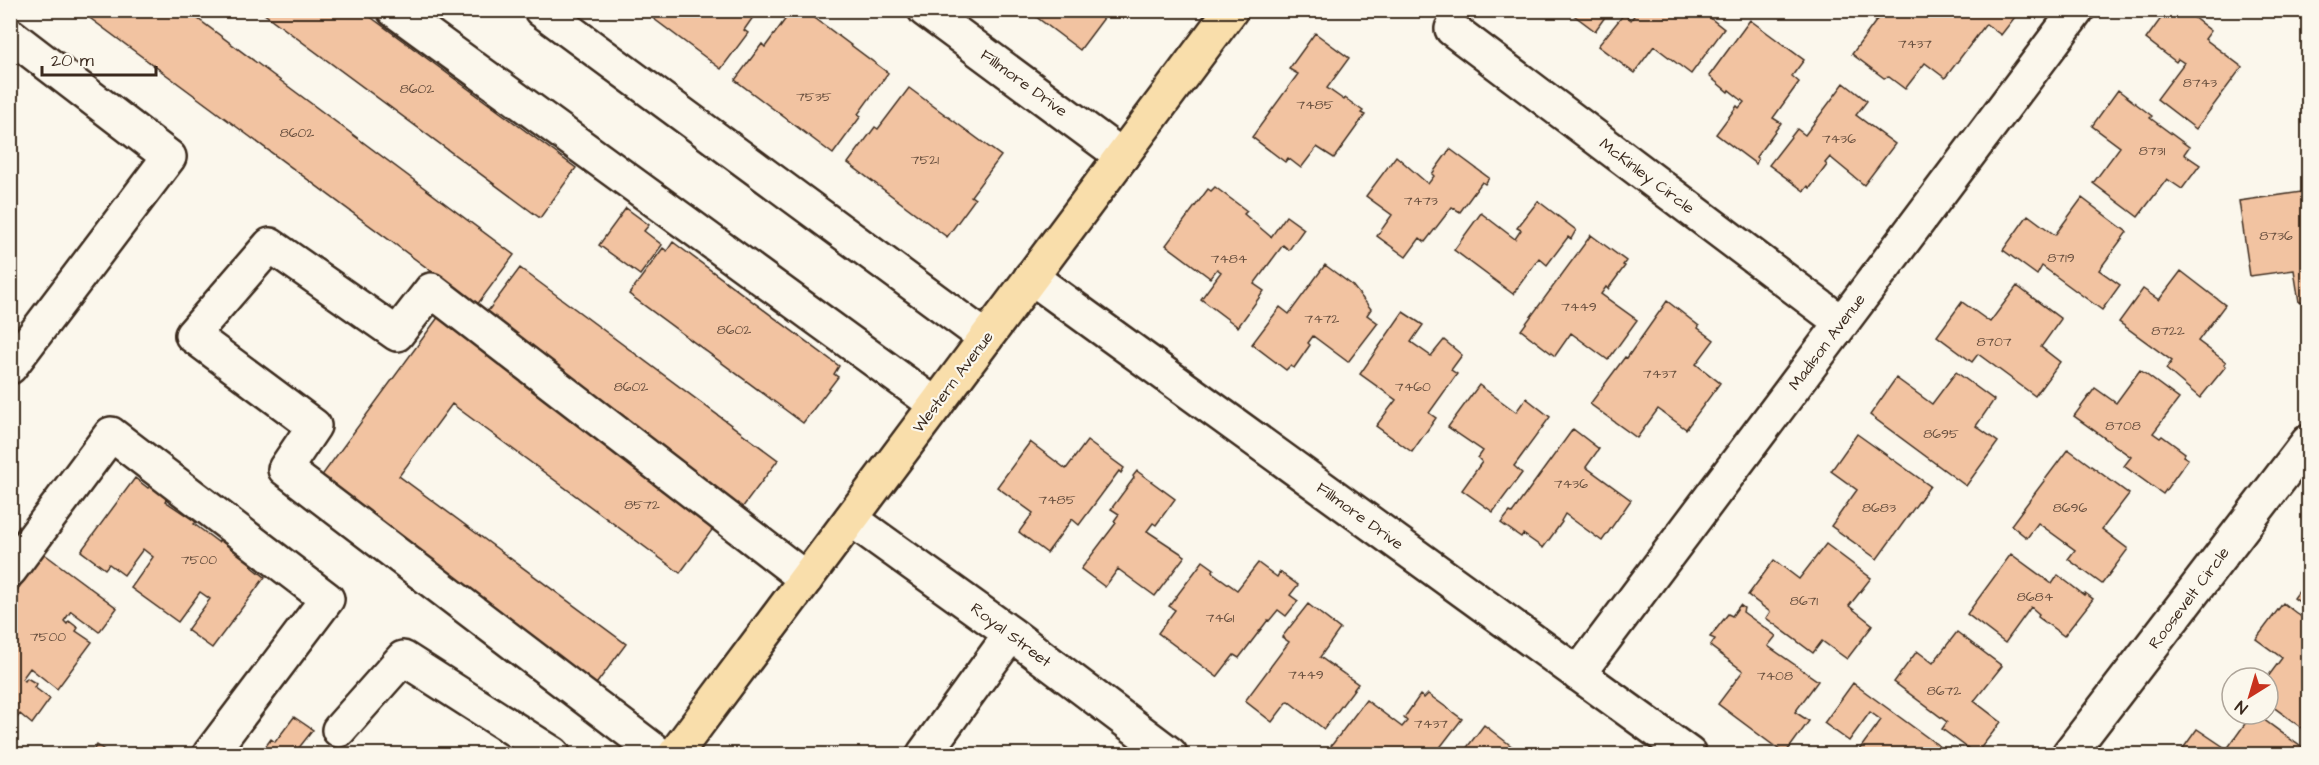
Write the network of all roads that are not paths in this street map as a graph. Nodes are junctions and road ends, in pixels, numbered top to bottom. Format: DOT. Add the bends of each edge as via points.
graph roads {
  1 [pos="394,10"];
  2 [pos="541,10"];
  3 [pos="925,10"];
  4 [pos="1231,10"];
  5 [pos="2077,10"];
  6 [pos="1452,29"];
  7 [pos="10,35"];
  8 [pos="1122,156"];
  9 [pos="1031,278"];
  10 [pos="1842,323"];
  11 [pos="986,338"];
  12 [pos="10,367"];
  13 [pos="936,405"];
  14 [pos="2308,442"];
  15 [pos="851,519"];
  16 [pos="10,570"];
  17 [pos="806,579"];
  18 [pos="1011,634"];
  19 [pos="1578,674"];
  20 [pos="339,730"];
  21 [pos="210,754"];
  22 [pos="553,754"];
  23 [pos="659,754"];
  24 [pos="675,754"];
  25 [pos="924,754"];
  26 [pos="1170,754"];
  27 [pos="1689,754"];
  28 [pos="2069,754"];
  1 -- 13 [label="street"];
  2 -- 11 [label="street"];
  3 -- 8 [label="street, Fillmore Drive"];
  4 -- 8 [label="main road, Western Avenue"];
  5 -- 10 [label="street, Madison Avenue"];
  6 -- 10 [label="street, McKinley Circle"];
  7 -- 12 [label="street" via="169,157"];
  8 -- 9 [label="main road, Western Avenue"];
  9 -- 11 [label="main road, Western Avenue"];
  9 -- 19 [label="street, Fillmore Drive"];
  10 -- 19 [label="street, Madison Avenue"];
  11 -- 13 [label="main road, Western Avenue"];
  13 -- 15 [label="main road, Western Avenue"];
  14 -- 28 [label="street, Roosevelt Circle"];
  15 -- 17 [label="main road, Western Avenue"];
  15 -- 18 [label="street, Royal Street"];
  16 -- 21 [label="street" via="111,434 327,599"];
  17 -- 23 [label="street" via="431,290 397,334 270,245 192,335 314,426 285,469"];
  17 -- 24 [label="main road, Western Avenue"];
  18 -- 25 [label="street"];
  18 -- 26 [label="street, Royal Street"];
  19 -- 27 [label="street, Fillmore Drive"];
  20 -- 22 [label="street" via="403,658"];
}
